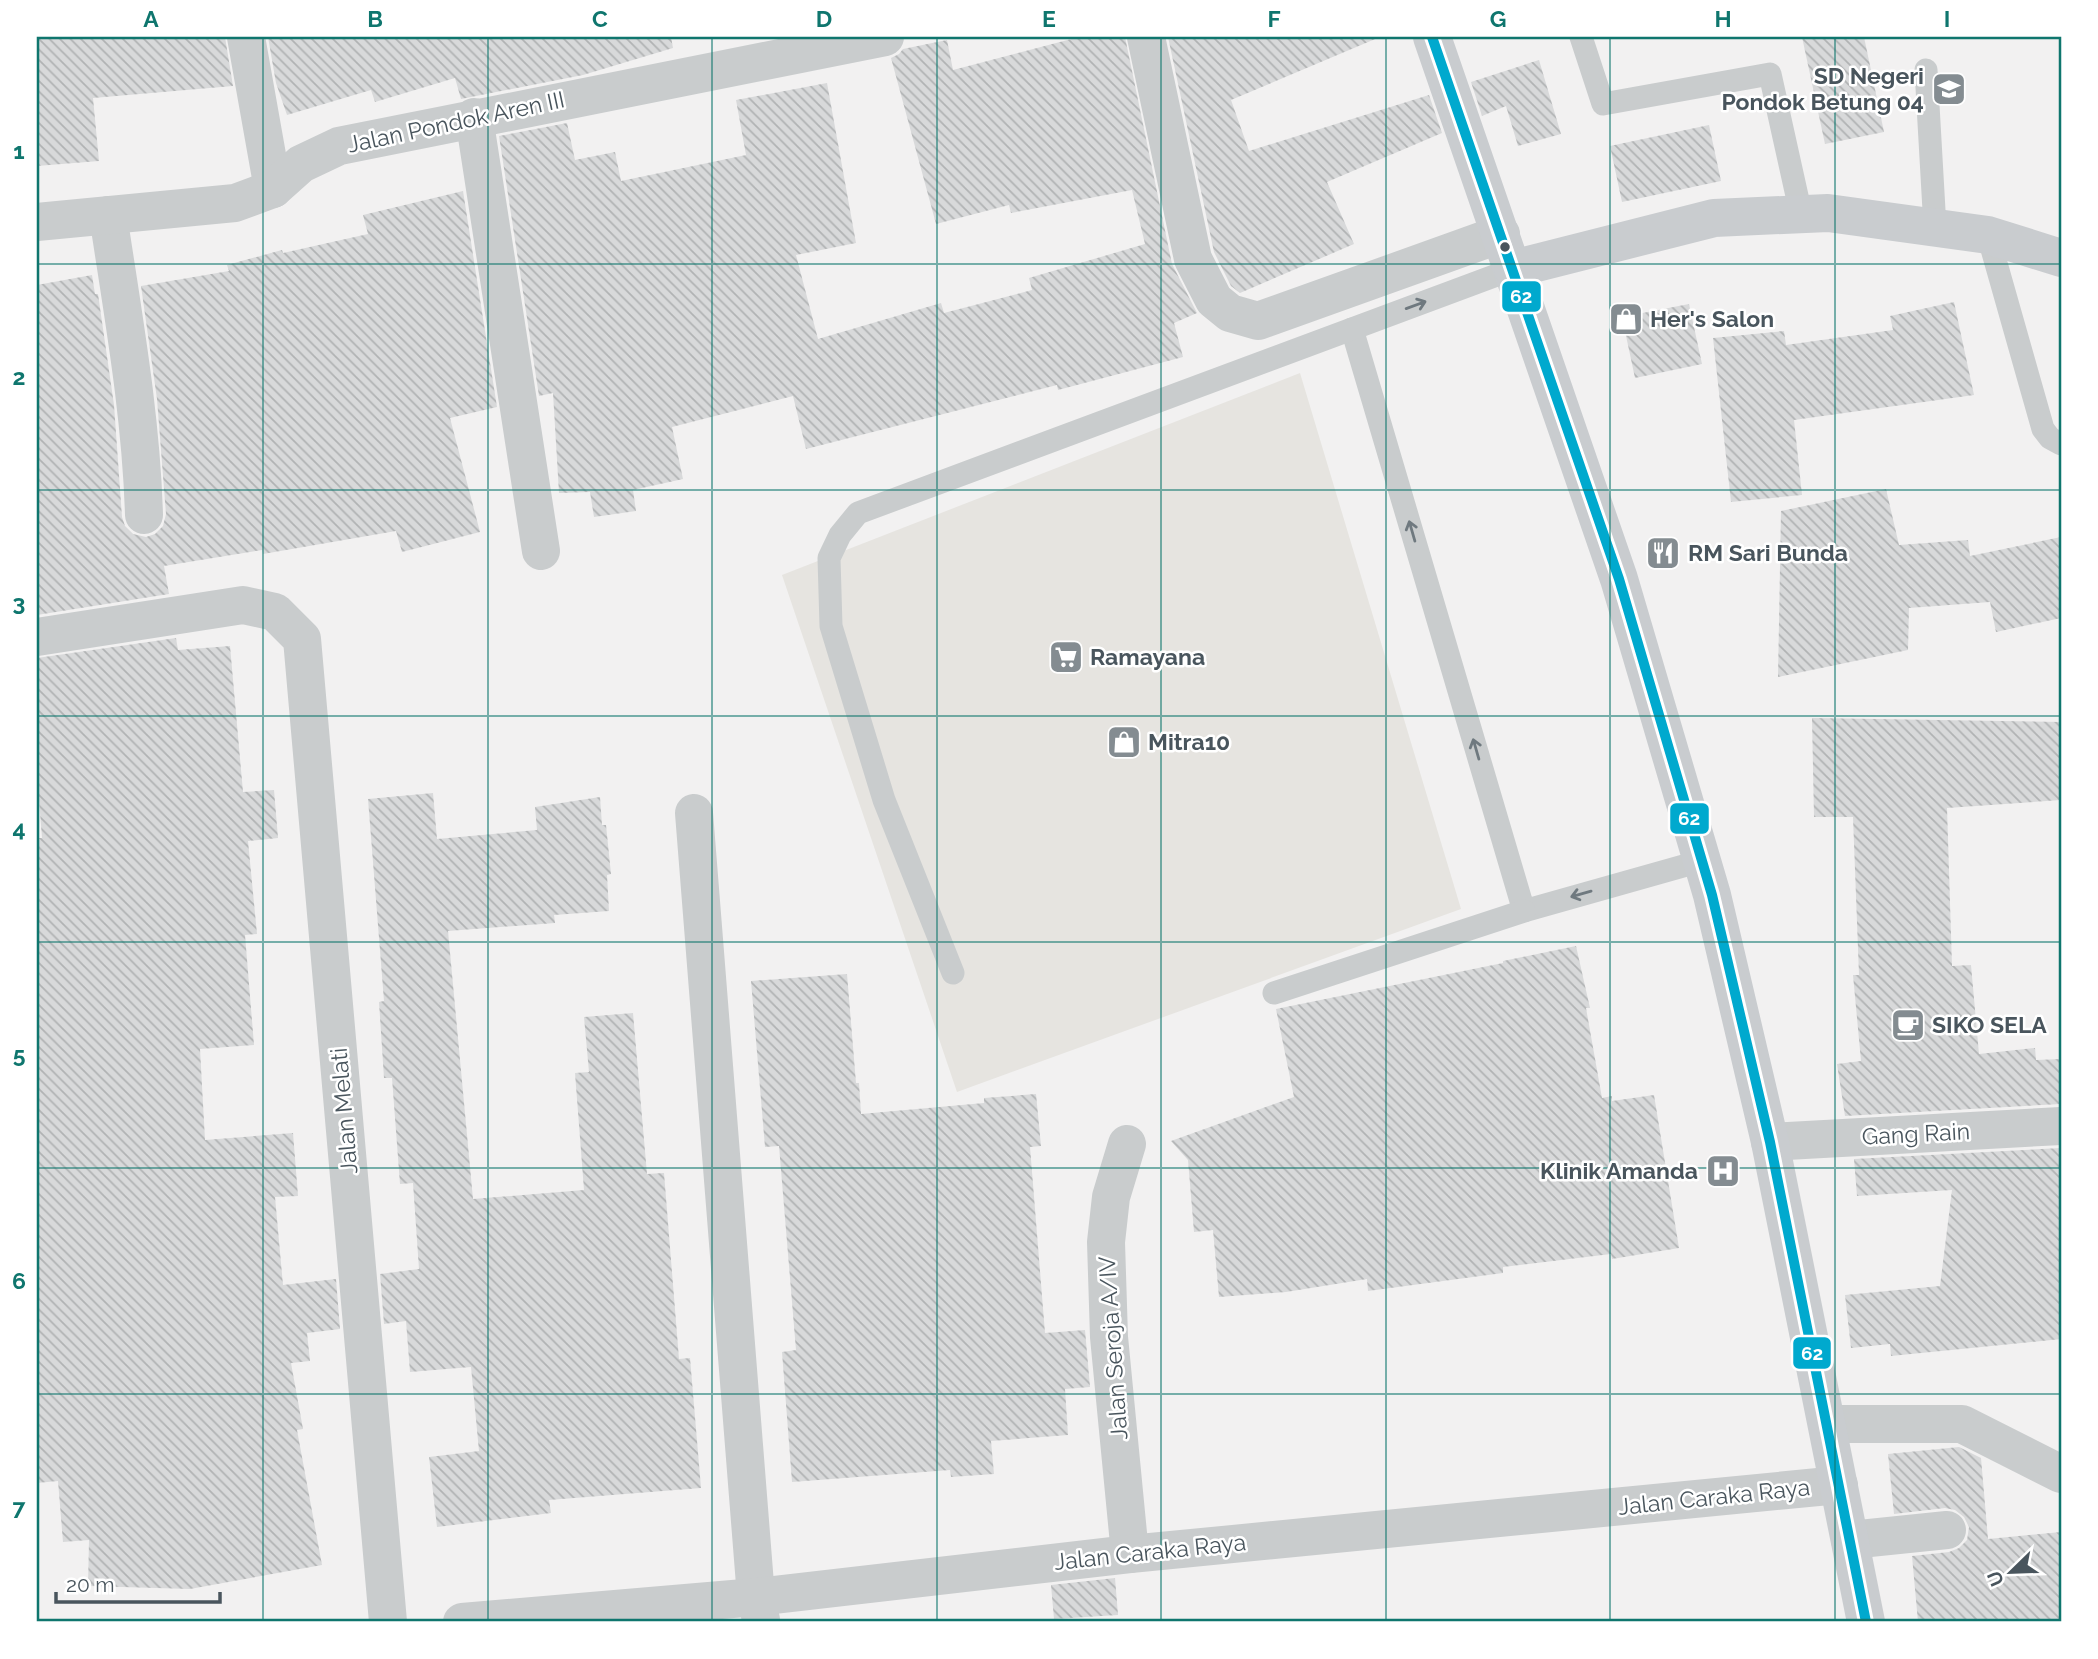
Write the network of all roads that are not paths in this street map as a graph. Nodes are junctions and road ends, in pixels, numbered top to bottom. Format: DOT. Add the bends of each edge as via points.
graph roads {
  1 [pos="246,37"];
  2 [pos="885,37"];
  3 [pos="1146,37"];
  4 [pos="1432,37"];
  5 [pos="1581,37"];
  6 [pos="1926,70"];
  7 [pos="474,117"];
  8 [pos="273,189"];
  9 [pos="1801,214"];
  10 [pos="108,215"];
  11 [pos="37,222"];
  12 [pos="1935,228"];
  13 [pos="1501,234"];
  14 [pos="1989,235"];
  15 [pos="2061,258"];
  16 [pos="1513,270"];
  17 [pos="1352,329"];
  18 [pos="2061,443"];
  19 [pos="144,515"];
  20 [pos="541,551"];
  21 [pos="37,637"];
  22 [pos="694,813"];
  23 [pos="1701,861"];
  24 [pos="1524,911"];
  25 [pos="953,973"];
  26 [pos="1274,993"];
  27 [pos="2061,1126"];
  28 [pos="1770,1142"];
  29 [pos="1127,1144"];
  30 [pos="1828,1424"];
  31 [pos="2061,1474"];
  32 [pos="1839,1485"];
  33 [pos="1947,1530"];
  34 [pos="1850,1540"];
  35 [pos="1130,1553"];
  36 [pos="759,1610"];
  37 [pos="388,1622"];
  38 [pos="462,1622"];
  39 [pos="1866,1622"];
  1 -- 8 [label="street"];
  2 -- 7 [label="street, Jalan Pondok Aren III"];
  3 -- 13 [label="street" via="1193,259 1214,300 1230,313 1258,320"];
  4 -- 13 [label="main road"];
  5 -- 9 [label="lane" via="1603,104 1770,74"];
  6 -- 12 [label="lane"];
  7 -- 8 [label="street, Jalan Pondok Aren III" via="339,146 301,164"];
  7 -- 20 [label="street"];
  8 -- 10 [label="street, Jalan Pondok Aren III" via="235,203"];
  9 -- 12 [label="main road" via="1828,213"];
  9 -- 16 [label="main road" via="1714,218"];
  10 -- 11 [label="street, Jalan Pondok Aren III"];
  10 -- 19 [label="street" via="137,408"];
  12 -- 14 [label="main road"];
  13 -- 16 [label="main road"];
  14 -- 15 [label="main road"];
  14 -- 18 [label="lane" via="2043,429"];
  17 -- 16 [label="lane, one-way"];
  16 -- 23 [label="main road" via="1619,579"];
  24 -- 17 [label="lane, one-way"];
  17 -- 25 [label="lane" via="858,513 840,535 829,558 831,626 884,800"];
  21 -- 37 [label="street, Jalan Melati" via="243,606 275,612 302,639"];
  22 -- 36 [label="street"];
  23 -- 24 [label="lane, one-way"];
  23 -- 28 [label="main road"];
  24 -- 26 [label="lane"];
  27 -- 28 [label="street, Gang Rain"];
  28 -- 30 [label="main road"];
  29 -- 35 [label="street, Jalan Seroja A/IV" via="1111,1197 1106,1242 1109,1336"];
  30 -- 31 [label="street" via="1962,1424"];
  30 -- 32 [label="main road"];
  32 -- 34 [label="main road"];
  32 -- 35 [label="street, Jalan Caraka Raya"];
  33 -- 34 [label="street"];
  34 -- 39 [label="main road"];
  35 -- 36 [label="street, Jalan Caraka Raya"];
  36 -- 38 [label="street, Jalan Caraka Raya"];
}
